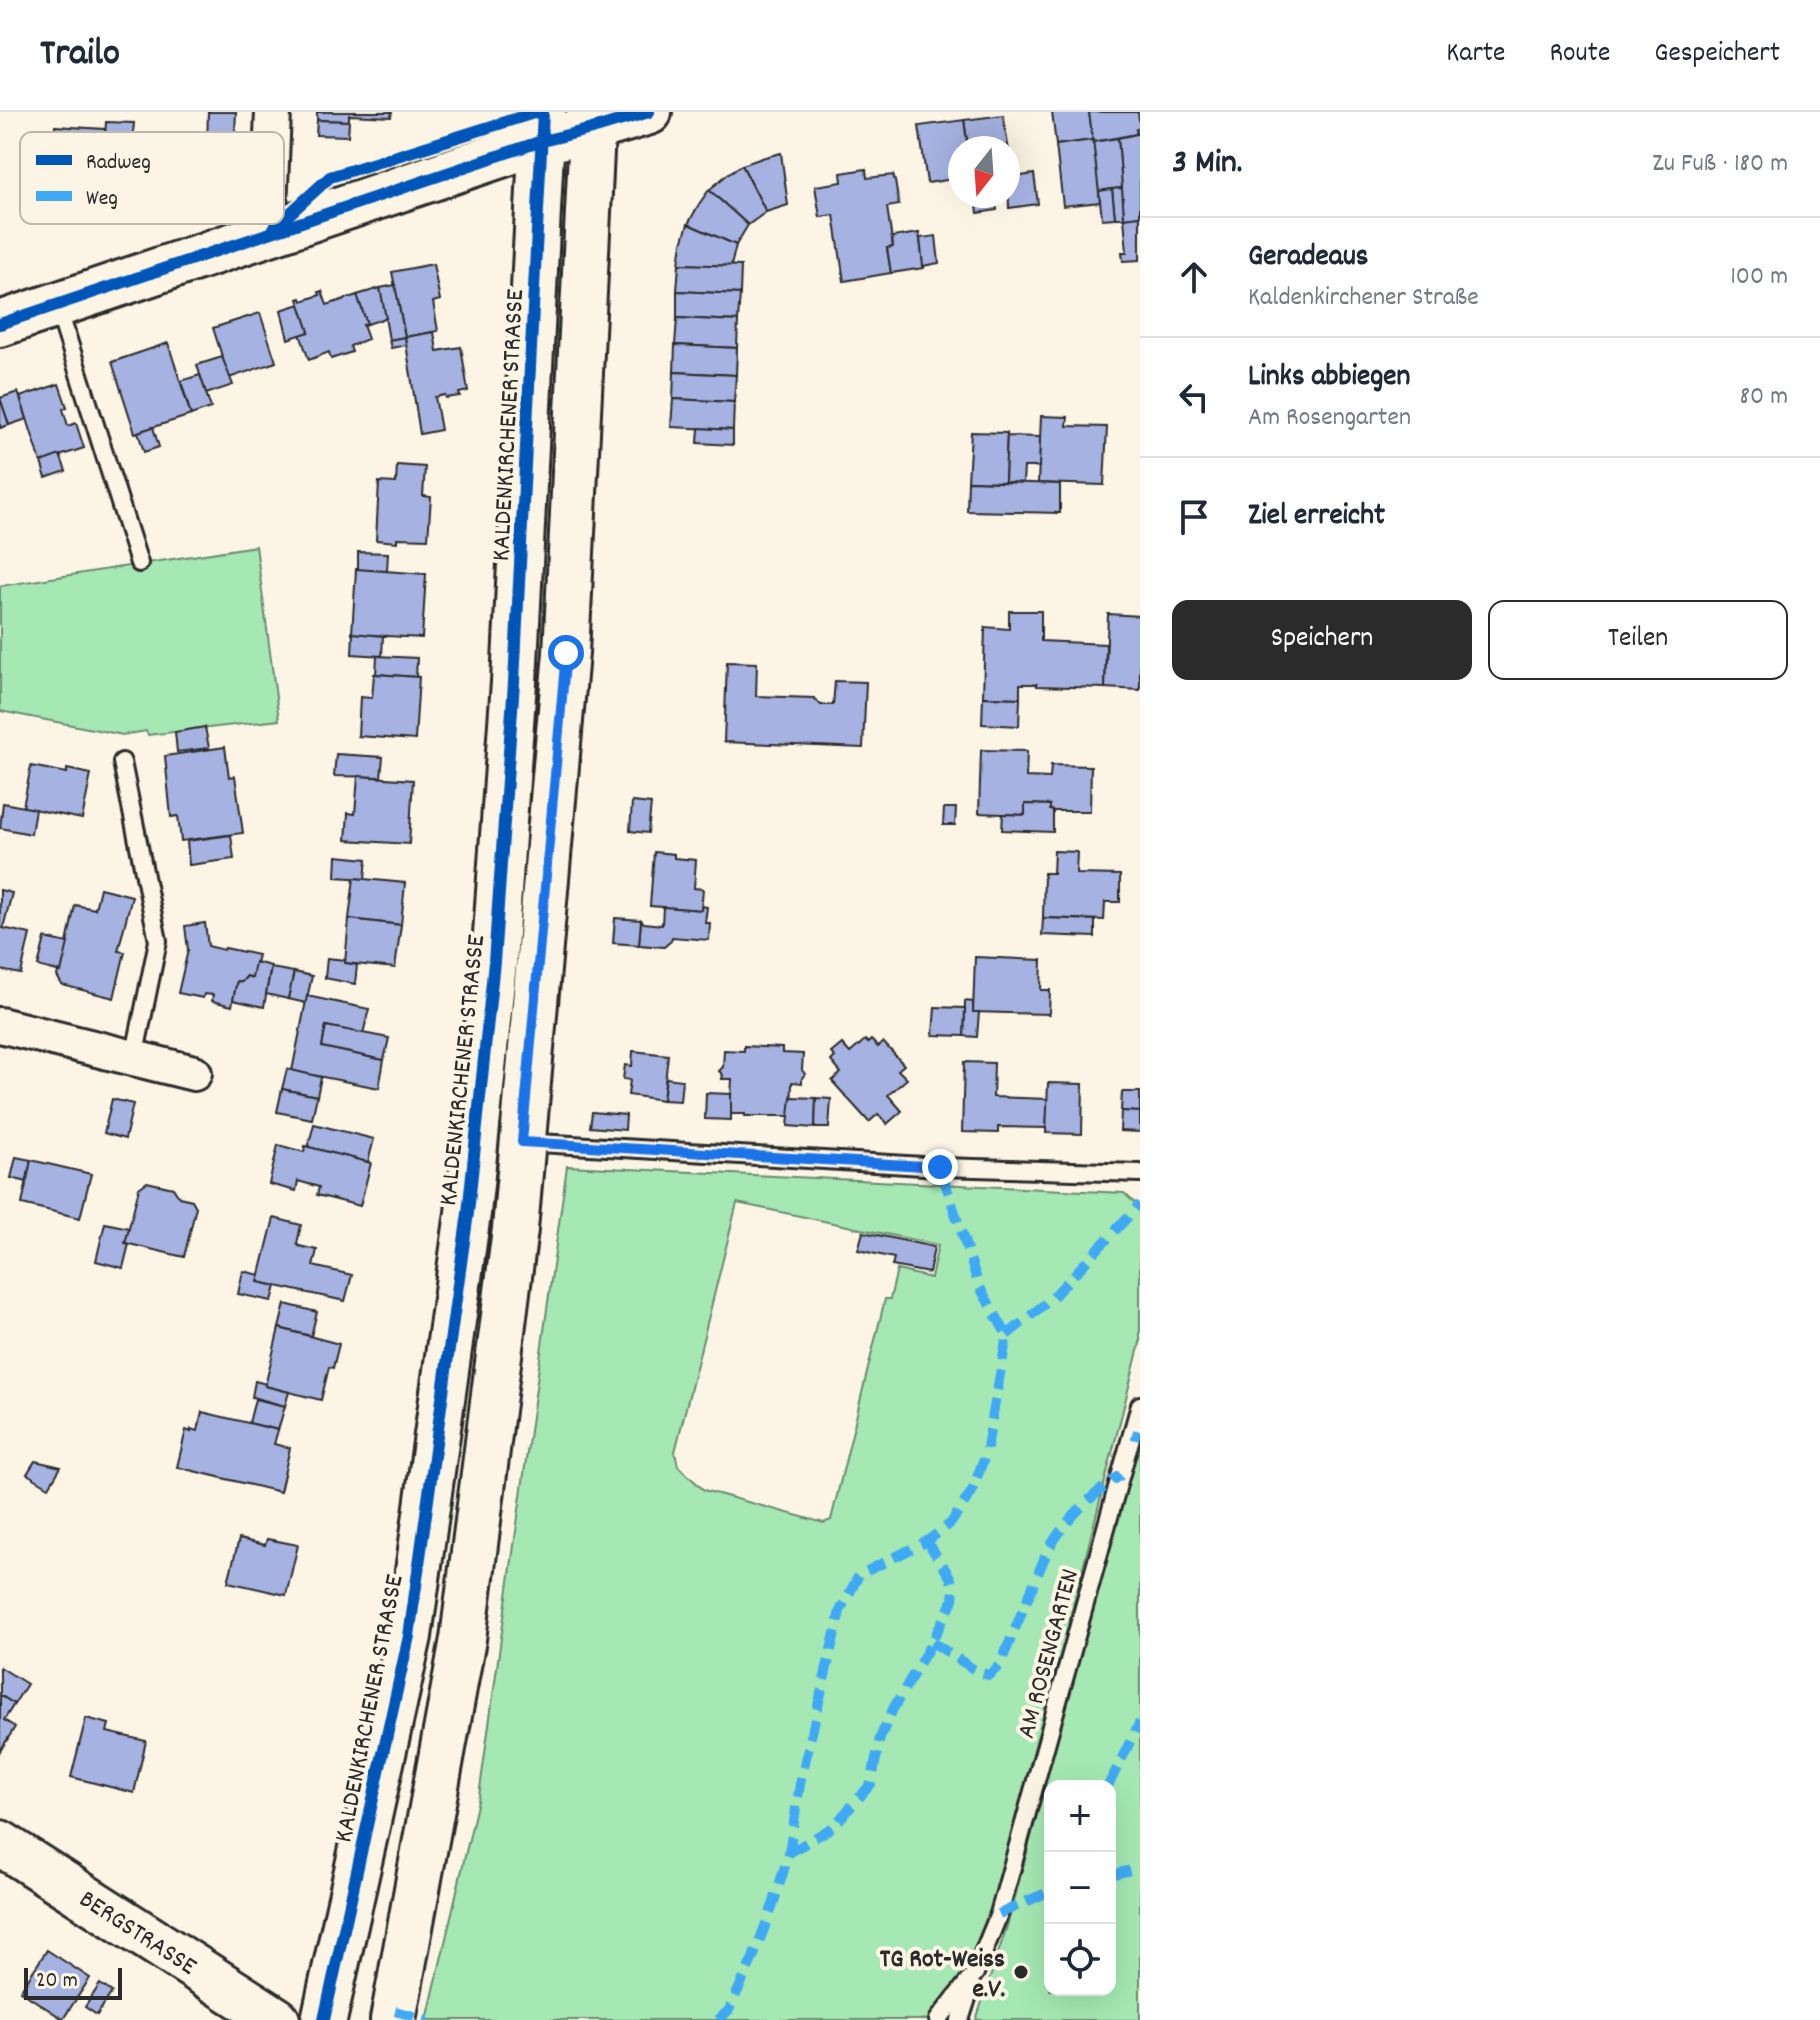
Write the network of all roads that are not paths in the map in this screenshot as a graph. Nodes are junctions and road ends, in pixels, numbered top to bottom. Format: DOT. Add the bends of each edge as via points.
graph roads {
  1 [pos="273,112"];
  2 [pos="649,112"];
  3 [pos="592,121"];
  4 [pos="543,127"];
  5 [pos="272,132"];
  6 [pos="268,224"];
  7 [pos="268,234"];
  8 [pos="57,305"];
  9 [pos="0,324"];
  10 [pos="139,563"];
  11 [pos="122,762"];
  12 [pos="0,1025"];
  13 [pos="134,1058"];
  14 [pos="194,1073"];
  15 [pos="522,1142"];
  16 [pos="1140,1173"];
  17 [pos="1140,1405"];
  18 [pos="0,1843"];
  19 [pos="975,1973"];
  20 [pos="277,2020"];
  21 [pos="324,2020"];
  22 [pos="393,2020"];
  23 [pos="938,2020"];
  24 [pos="960,2020"];
  1 -- 5 [label="street"];
  2 -- 3 [label="main road"];
  3 -- 4 [label="main road"];
  3 -- 15 [label="main road" via="566,653"];
  4 -- 7 [label="main road"];
  4 -- 21 [label="main road, KALDENKIRCHENER STRASSE" via="513,697 494,962 468,1213 409,1636"];
  6 -- 7 [label="street"];
  7 -- 8 [label="main road"];
  8 -- 9 [label="main road"];
  8 -- 10 [label="lane"];
  11 -- 13 [label="lane" via="158,941"];
  12 -- 13 [label="street"];
  13 -- 14 [label="street"];
  15 -- 16 [label="lane" via="940,1167"];
  15 -- 22 [label="main road" via="463,1639"];
  17 -- 19 [label="lane, AM ROSENGARTEN" via="999,1914"];
  18 -- 20 [label="main road, BERGSTRASSE"];
  19 -- 23 [label="lane"];
  19 -- 24 [label="lane"];
}
